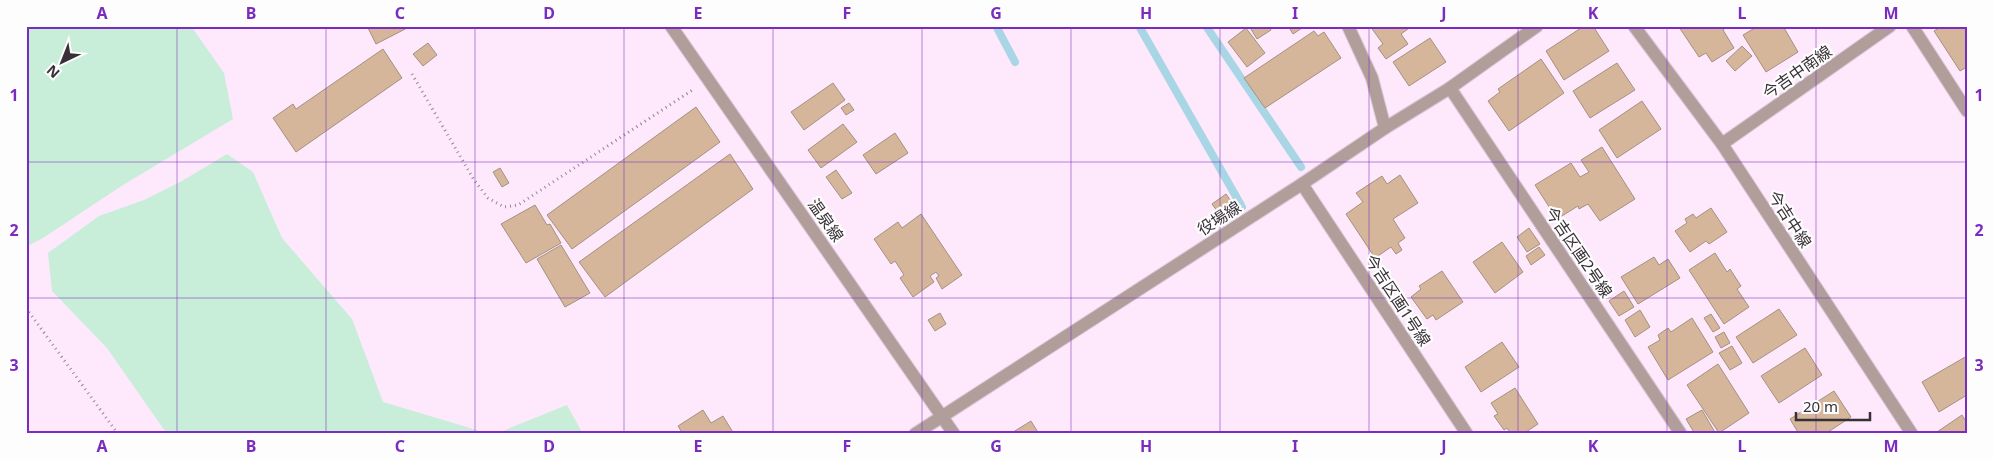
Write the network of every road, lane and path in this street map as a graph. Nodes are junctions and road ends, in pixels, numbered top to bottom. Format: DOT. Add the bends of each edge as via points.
graph roads {
  1 [pos="672,26"];
  2 [pos="1348,26"];
  3 [pos="1537,26"];
  4 [pos="1634,26"];
  5 [pos="1890,26"];
  6 [pos="1912,26"];
  7 [pos="412,74"];
  8 [pos="1450,88"];
  9 [pos="695,89"];
  10 [pos="1967,111"];
  11 [pos="1385,128"];
  12 [pos="1722,144"];
  13 [pos="1302,184"];
  14 [pos="26,308"];
  15 [pos="943,416"];
  16 [pos="118,434"];
  17 [pos="915,434"];
  18 [pos="954,434"];
  19 [pos="1467,434"];
  20 [pos="1681,434"];
  21 [pos="1912,434"];
  1 -- 15 [label="street, 温泉線"];
  2 -- 11 [label="street" via="1372,78"];
  3 -- 8 [label="street, 役場線"];
  4 -- 12 [label="street, 今吉中線"];
  5 -- 12 [label="street, 今吉中南線"];
  6 -- 10 [label="street"];
  7 -- 9 [label="path" via="474,180 488,198 504,207 518,204"];
  8 -- 11 [label="street, 役場線"];
  8 -- 20 [label="street, 今吉区画2号線"];
  11 -- 13 [label="street, 役場線"];
  12 -- 21 [label="street, 今吉中線"];
  13 -- 15 [label="street, 役場線"];
  13 -- 19 [label="street, 今吉区画1号線"];
  14 -- 16 [label="path"];
  15 -- 17 [label="street, 役場線"];
  15 -- 18 [label="street, 温泉線"];
}
